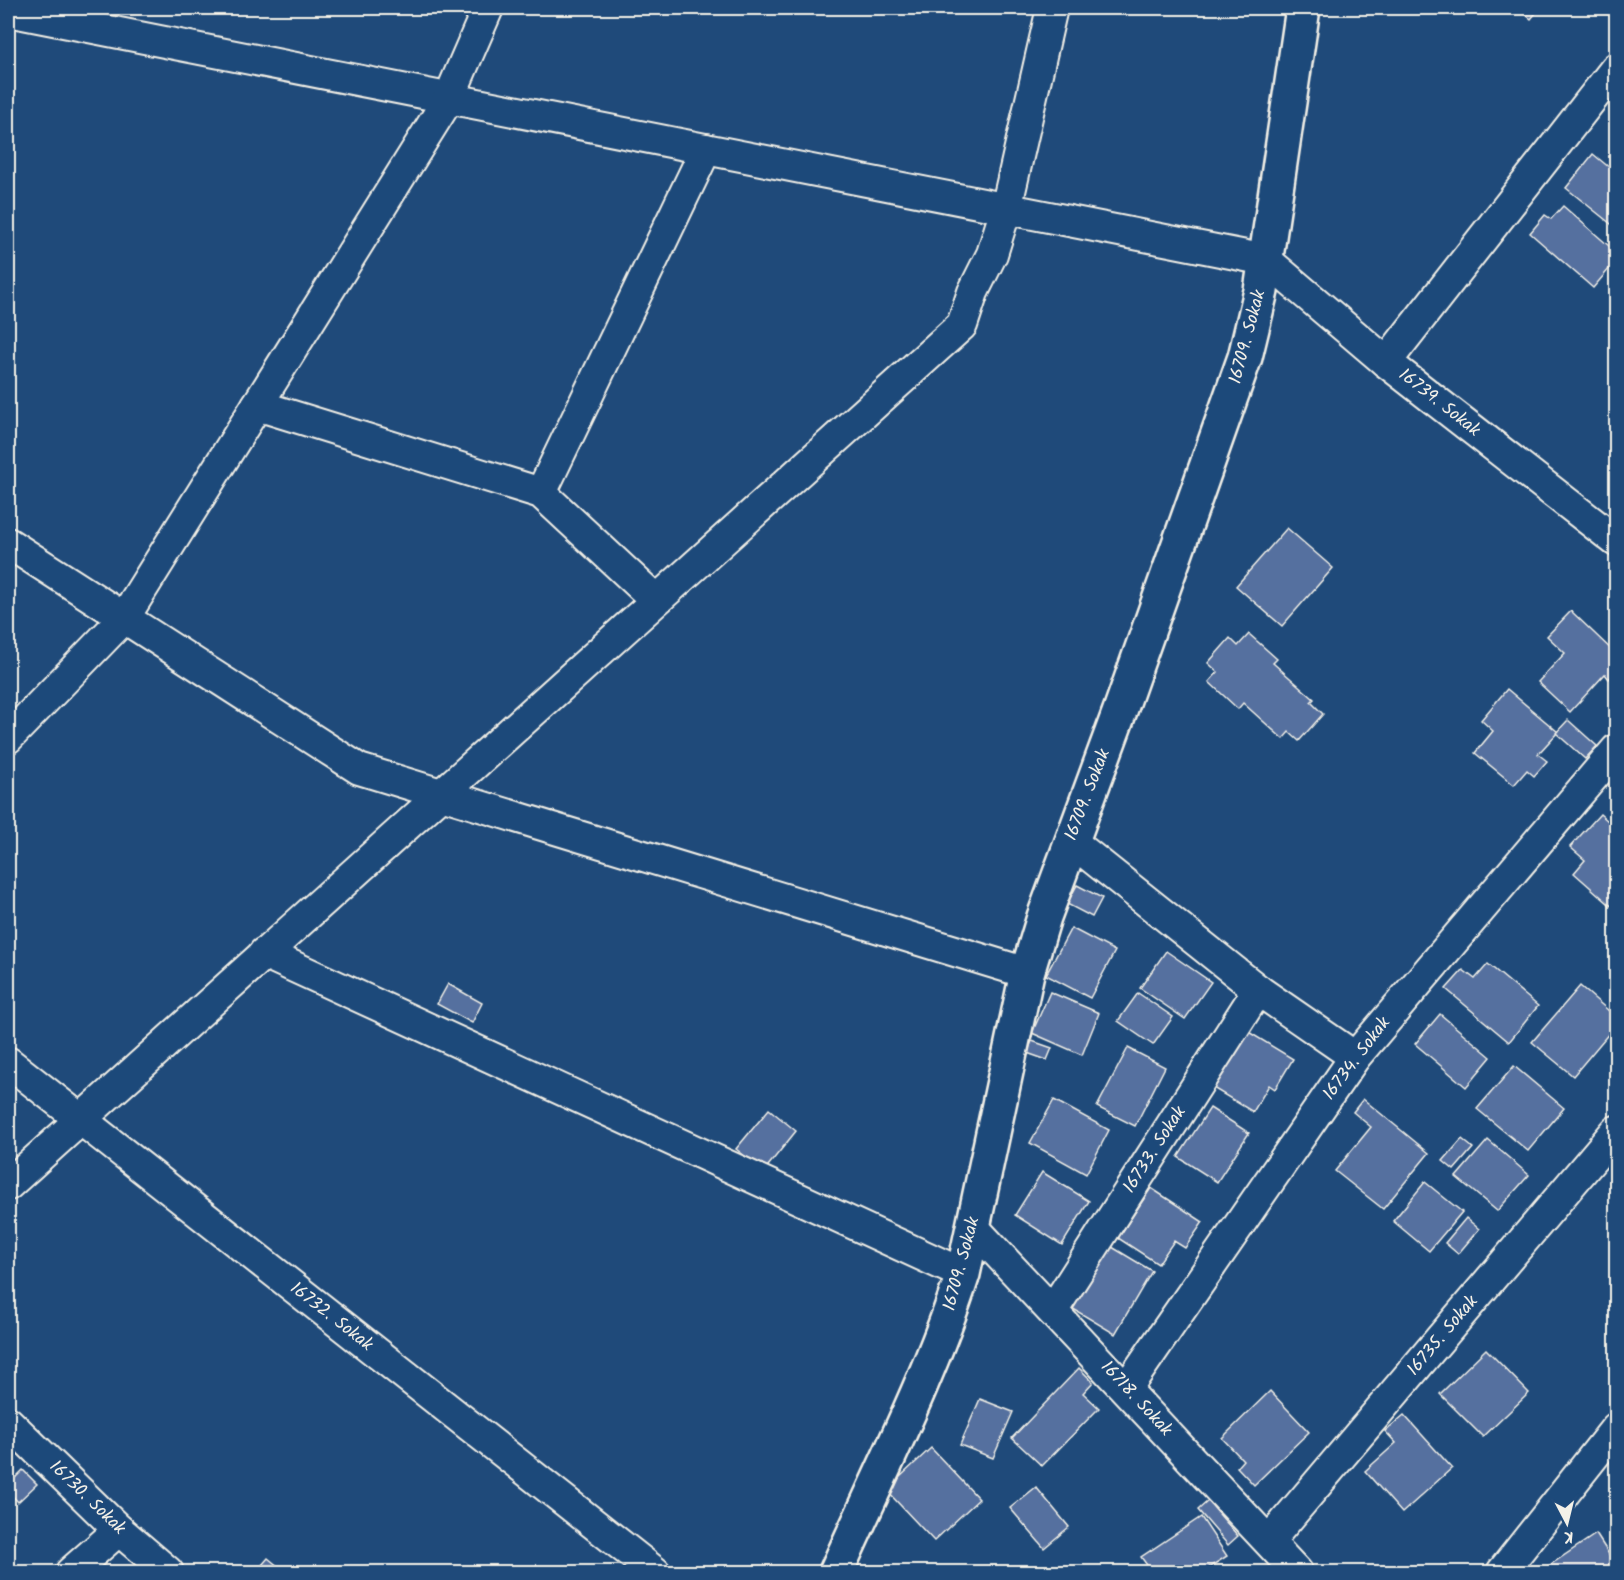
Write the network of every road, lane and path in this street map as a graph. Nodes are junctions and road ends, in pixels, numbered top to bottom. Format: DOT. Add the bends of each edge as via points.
graph roads {
  1 [pos="488,8"];
  2 [pos="1052,8"];
  3 [pos="1303,8"];
  4 [pos="8,11"];
  5 [pos="1617,68"];
  6 [pos="449,98"];
  7 [pos="706,149"];
  8 [pos="1006,209"];
  9 [pos="1266,260"];
  10 [pos="1386,362"];
  11 [pos="257,405"];
  12 [pos="541,493"];
  13 [pos="1617,541"];
  14 [pos="8,543"];
  15 [pos="656,600"];
  16 [pos="124,618"];
  17 [pos="8,738"];
  18 [pos="1617,750"];
  19 [pos="441,794"];
  20 [pos="1071,841"];
  21 [pos="264,953"];
  22 [pos="1027,973"];
  23 [pos="1257,990"];
  24 [pos="1355,1057"];
  25 [pos="8,1062"];
  26 [pos="80,1119"];
  27 [pos="1617,1131"];
  28 [pos="8,1185"];
  29 [pos="973,1227"];
  30 [pos="963,1274"];
  31 [pos="1053,1311"];
  32 [pos="1126,1389"];
  33 [pos="8,1422"];
  34 [pos="1617,1428"];
  35 [pos="119,1530"];
  36 [pos="1269,1541"];
  37 [pos="71,1572"];
  38 [pos="168,1572"];
  39 [pos="655,1572"];
  40 [pos="836,1572"];
  41 [pos="1298,1572"];
  42 [pos="1505,1572"];
  1 -- 6 [label="street"];
  2 -- 8 [label="street"];
  3 -- 9 [label="street, 16709. Sokak"];
  4 -- 6 [label="street"];
  5 -- 10 [label="street"];
  6 -- 7 [label="street"];
  6 -- 11 [label="street"];
  7 -- 8 [label="street"];
  7 -- 12 [label="street"];
  8 -- 9 [label="street"];
  8 -- 15 [label="street" via="963,325"];
  9 -- 10 [label="street, 16739. Sokak"];
  9 -- 20 [label="street, 16709. Sokak" via="1245,357"];
  10 -- 13 [label="street, 16739. Sokak"];
  11 -- 12 [label="street"];
  11 -- 16 [label="street"];
  12 -- 15 [label="street"];
  14 -- 16 [label="street"];
  15 -- 19 [label="street"];
  16 -- 17 [label="street"];
  16 -- 19 [label="street" via="359,769"];
  18 -- 24 [label="street, 16734. Sokak"];
  19 -- 21 [label="street"];
  19 -- 22 [label="street"];
  20 -- 22 [label="street, 16709. Sokak"];
  20 -- 23 [label="street"];
  21 -- 26 [label="street"];
  21 -- 30 [label="street"];
  22 -- 29 [label="street, 16709. Sokak"];
  23 -- 24 [label="street"];
  23 -- 31 [label="street, 16733. Sokak"];
  24 -- 32 [label="street, 16734. Sokak"];
  25 -- 26 [label="street, 16732. Sokak"];
  26 -- 28 [label="street"];
  26 -- 39 [label="street, 16732. Sokak"];
  27 -- 36 [label="street, 16735. Sokak"];
  29 -- 30 [label="street, 16709. Sokak"];
  29 -- 31 [label="street, 16718. Sokak"];
  30 -- 40 [label="street, 16709. Sokak" via="932,1358"];
  31 -- 32 [label="street, 16718. Sokak"];
  32 -- 36 [label="street, 16718. Sokak"];
  33 -- 35 [label="street, 16730. Sokak"];
  34 -- 42 [label="street"];
  35 -- 37 [label="street"];
  35 -- 38 [label="street, 16730. Sokak"];
  36 -- 41 [label="street, 16718. Sokak"];
}
